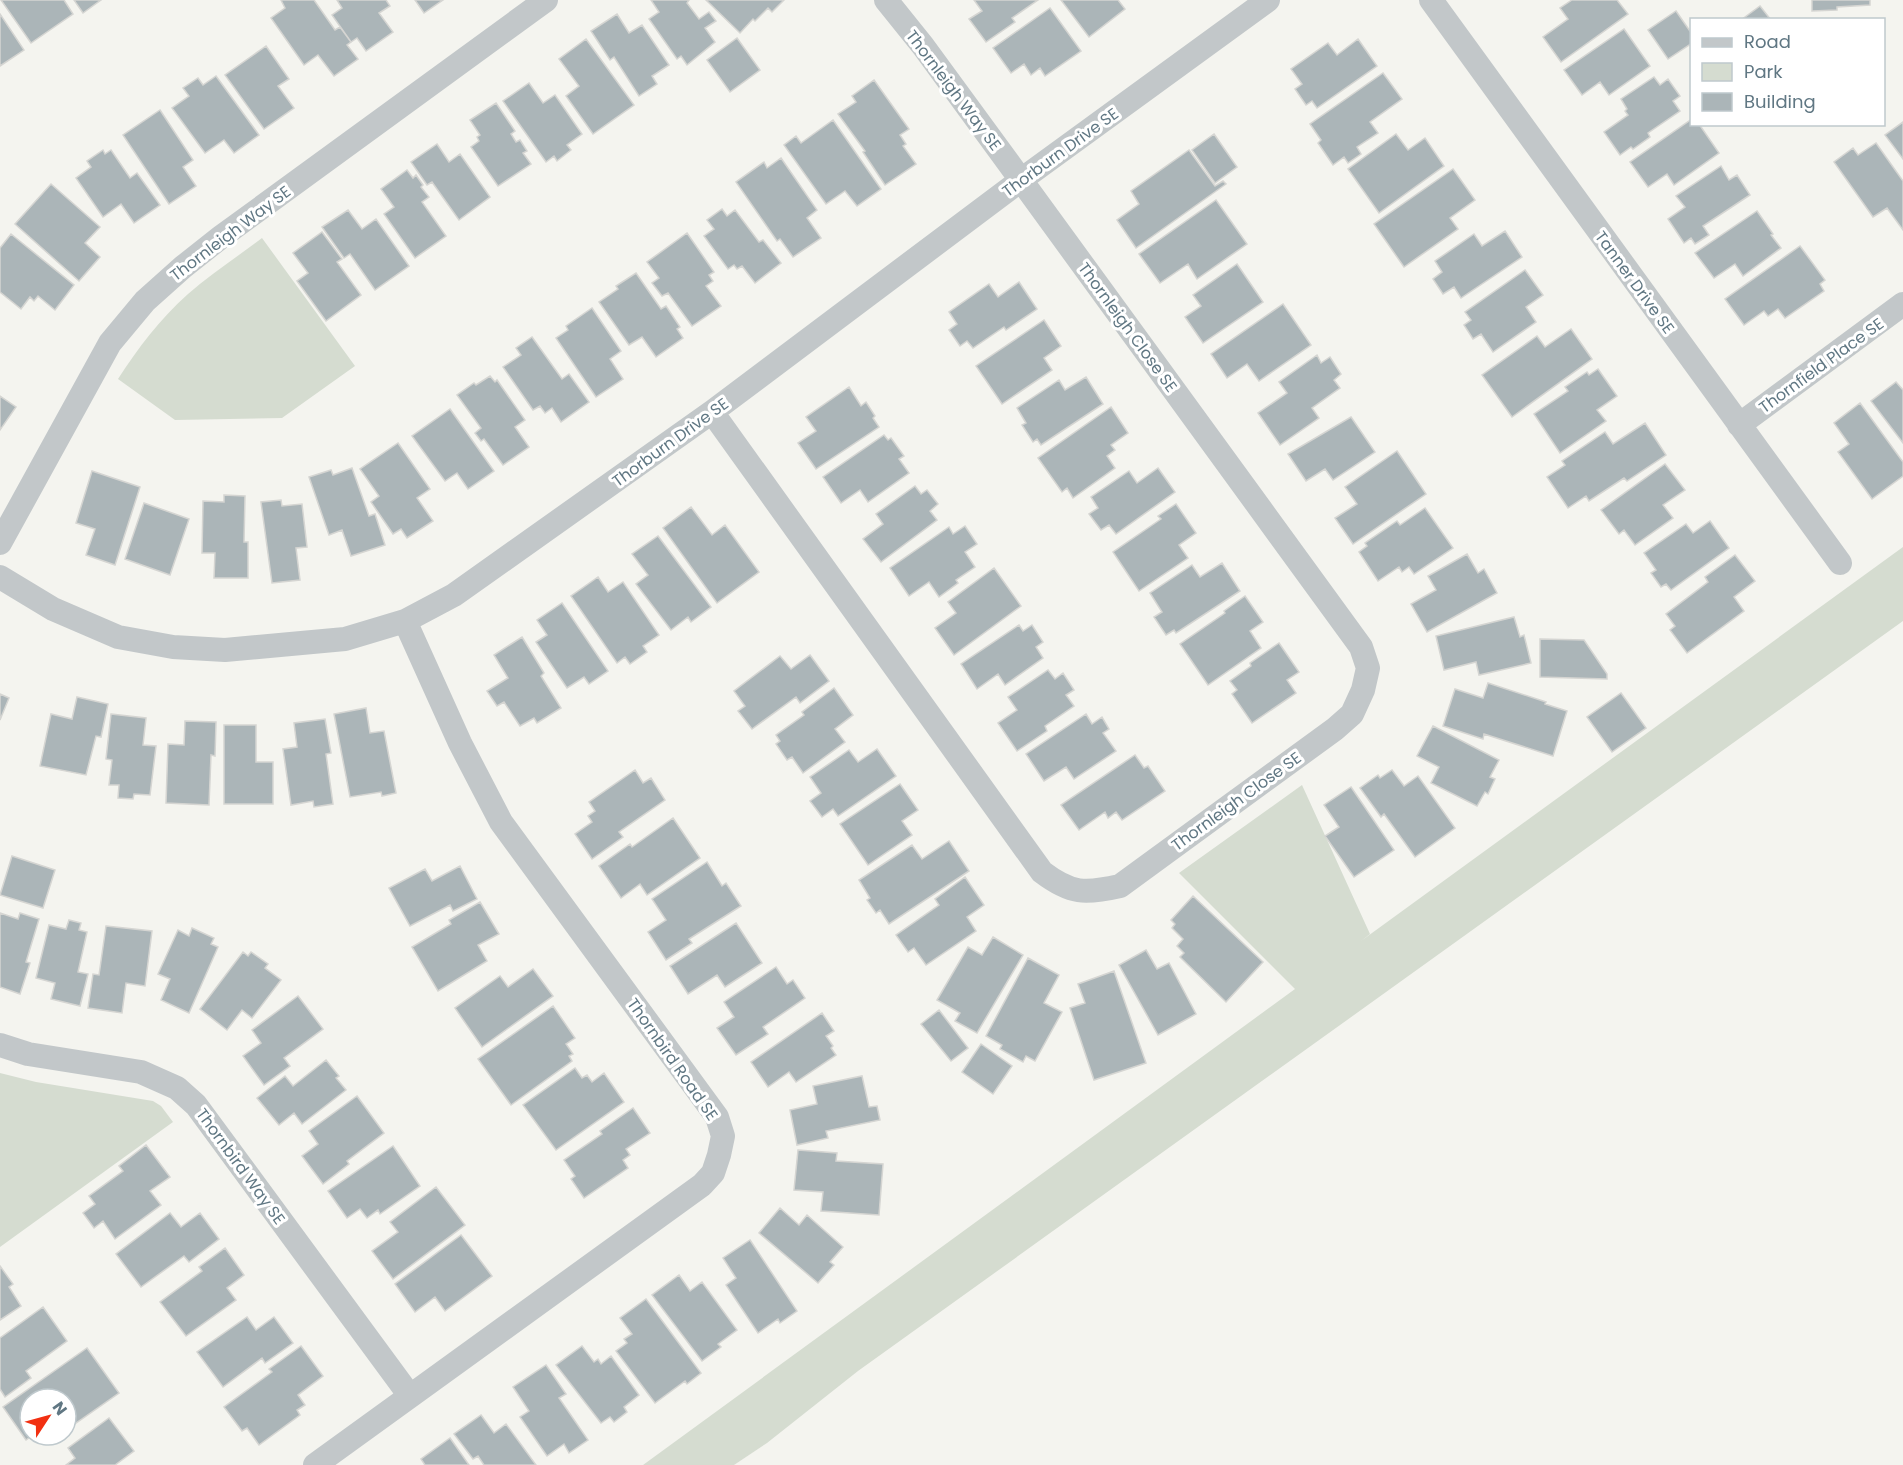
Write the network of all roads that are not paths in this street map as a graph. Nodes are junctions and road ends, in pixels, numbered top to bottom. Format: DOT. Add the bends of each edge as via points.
graph roads {
  1 [pos="546,0"];
  2 [pos="886,0"];
  3 [pos="1268,0"];
  4 [pos="1431,0"];
  5 [pos="1022,180"];
  6 [pos="1903,304"];
  7 [pos="712,412"];
  8 [pos="1739,425"];
  9 [pos="0,543"];
  10 [pos="1840,563"];
  11 [pos="0,577"];
  12 [pos="405,621"];
  13 [pos="0,1045"];
  14 [pos="410,1396"];
  15 [pos="315,1465"];
  1 -- 9 [label="street, Thornleigh Way SE" via="221,237 145,301 110,343"];
  2 -- 5 [label="street, Thornleigh Way SE"];
  3 -- 5 [label="street, Thorburn Drive SE"];
  4 -- 8 [label="street, Tanner Drive SE"];
  5 -- 7 [label="street, Thorburn Drive SE"];
  5 -- 7 [label="street, Thornleigh Close SE" via="1361,647 1368,668 1363,690 1352,714 1335,729 1120,886 1096,892 1059,885 1042,872"];
  6 -- 8 [label="street, Thornfield Place SE"];
  7 -- 12 [label="street, Thorburn Drive SE" via="454,595"];
  8 -- 10 [label="street, Tanner Drive SE"];
  11 -- 12 [label="street, Thorburn Drive SE" via="53,609 118,637 173,647 225,650 322,642"];
  12 -- 14 [label="street, Thornbird Road SE" via="501,822 717,1117 723,1136 713,1173 702,1185"];
  13 -- 14 [label="street, Thornbird Way SE" via="28,1054 141,1072 177,1088 196,1105"];
  14 -- 15 [label="street, Thornbird Road SE"];
}
